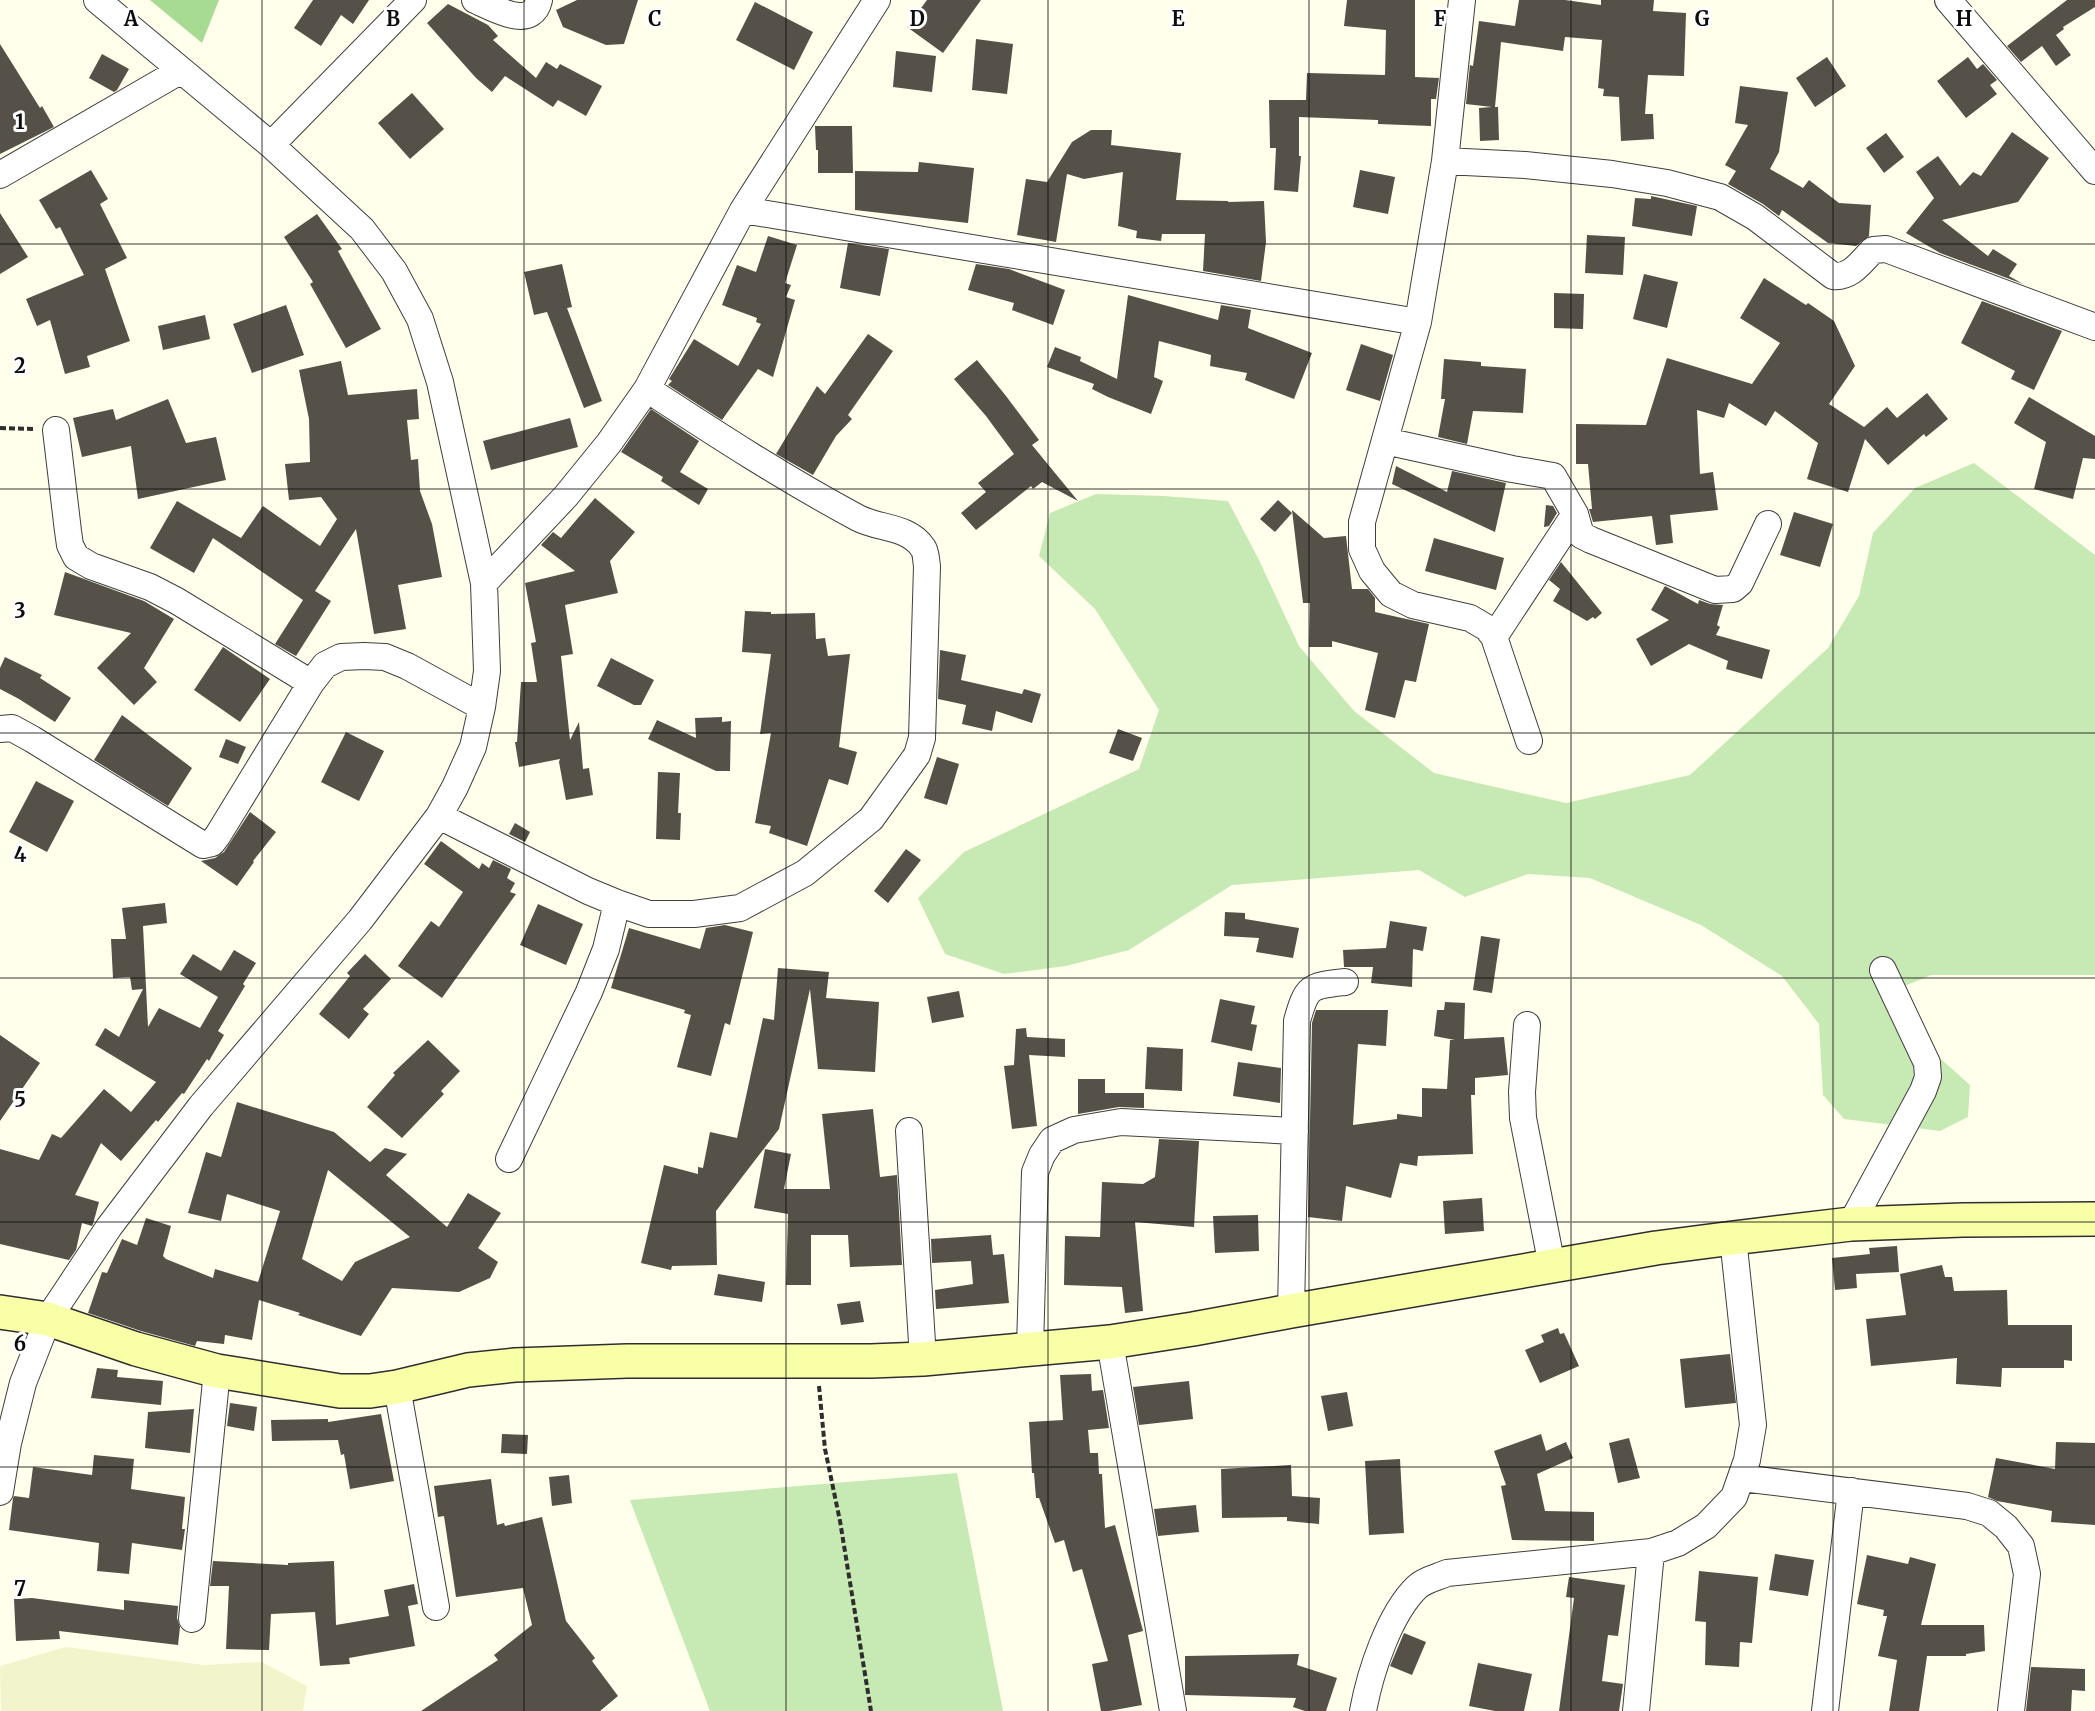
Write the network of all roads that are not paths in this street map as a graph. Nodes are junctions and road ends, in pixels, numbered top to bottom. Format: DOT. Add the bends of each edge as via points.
graph roads {
  1 [pos="97,0"];
  2 [pos="413,0"];
  3 [pos="476,0"];
  4 [pos="539,0"];
  5 [pos="877,0"];
  6 [pos="1462,0"];
  7 [pos="1948,0"];
  8 [pos="180,71"];
  9 [pos="271,145"];
  10 [pos="1445,161"];
  11 [pos="2095,171"];
  12 [pos="0,175"];
  13 [pos="743,210"];
  14 [pos="1418,322"];
  15 [pos="2095,327"];
  16 [pos="647,389"];
  17 [pos="56,430"];
  18 [pos="1385,441"];
  19 [pos="1575,514"];
  20 [pos="1768,524"];
  21 [pos="484,583"];
  22 [pos="1494,637"];
  23 [pos="311,683"];
  24 [pos="482,707"];
  25 [pos="0,729"];
  26 [pos="1529,741"];
  27 [pos="439,816"];
  28 [pos="616,903"];
  29 [pos="1883,970"];
  30 [pos="1345,982"];
  31 [pos="1527,1025"];
  32 [pos="909,1131"];
  33 [pos="1295,1131"];
  34 [pos="509,1159"];
  35 [pos="2095,1219"];
  36 [pos="1851,1224"];
  37 [pos="1733,1238"];
  38 [pos="1552,1266"];
  39 [pos="1290,1311"];
  40 [pos="0,1312"];
  41 [pos="48,1318"];
  42 [pos="1110,1342"];
  43 [pos="1030,1348"];
  44 [pos="923,1359"];
  45 [pos="217,1371"];
  46 [pos="397,1387"];
  47 [pos="1742,1478"];
  48 [pos="1851,1491"];
  49 [pos="0,1492"];
  50 [pos="1651,1552"];
  51 [pos="436,1607"];
  52 [pos="192,1619"];
  53 [pos="1173,1711"];
  54 [pos="1363,1711"];
  55 [pos="1636,1711"];
  56 [pos="1825,1711"];
  57 [pos="2011,1711"];
  1 -- 8 [label="street"];
  2 -- 9 [label="street"];
  3 -- 4 [label="street" via="512,16 531,13"];
  5 -- 13 [label="street"];
  6 -- 10 [label="street"];
  7 -- 11 [label="street"];
  8 -- 9 [label="street"];
  8 -- 12 [label="street"];
  9 -- 21 [label="street" via="362,229 394,271 420,319 440,382"];
  10 -- 14 [label="street"];
  10 -- 15 [label="street" via="1612,174 1720,196 1833,276 1850,273 1873,250 1886,249"];
  13 -- 14 [label="street"];
  13 -- 16 [label="street"];
  14 -- 18 [label="street"];
  16 -- 21 [label="street" via="566,495"];
  16 -- 28 [label="street" via="753,459 860,519 910,536 924,549 927,566 922,738 917,755 871,819 805,873 759,898 740,908 694,914 649,914"];
  17 -- 23 [label="street" via="70,545 76,557 177,601"];
  18 -- 19 [label="street" via="1553,476"];
  18 -- 22 [label="street" via="1362,522 1362,549 1372,571 1391,594 1413,605 1470,618"];
  19 -- 20 [label="street" via="1581,534 1591,540 1725,591 1740,583"];
  19 -- 22 [label="street"];
  21 -- 24 [label="street" via="487,671"];
  22 -- 26 [label="street"];
  23 -- 24 [label="street" via="325,665 341,657 385,657"];
  23 -- 25 [label="street" via="218,835 212,843 203,845 32,739 12,728"];
  24 -- 27 [label="street" via="473,747"];
  27 -- 28 [label="street"];
  27 -- 41 [label="street" via="360,920 201,1106 109,1227"];
  28 -- 34 [label="street" via="606,950 590,992"];
  29 -- 36 [label="street" via="1927,1063 1928,1077"];
  30 -- 33 [label="street" via="1316,985 1303,1002 1298,1021"];
  31 -- 38 [label="street" via="1523,1118"];
  32 -- 44 [label="street"];
  33 -- 39 [label="street"];
  33 -- 43 [label="street" via="1121,1122 1074,1130 1052,1140 1035,1172"];
  35 -- 36 [label="street"];
  36 -- 37 [label="street"];
  37 -- 38 [label="street"];
  37 -- 47 [label="street" via="1753,1425"];
  38 -- 39 [label="street"];
  39 -- 42 [label="street"];
  40 -- 41 [label="street"];
  41 -- 45 [label="street" via="136,1349"];
  41 -- 49 [label="street" via="23,1383"];
  42 -- 43 [label="street"];
  42 -- 53 [label="street"];
  43 -- 44 [label="street"];
  44 -- 46 [label="street" via="515,1365 468,1370"];
  45 -- 46 [label="street" via="340,1391"];
  45 -- 52 [label="street"];
  46 -- 51 [label="street"];
  47 -- 48 [label="street"];
  47 -- 50 [label="street" via="1734,1497 1706,1526 1678,1543"];
  48 -- 56 [label="street"];
  48 -- 57 [label="street" via="1967,1506 1989,1513 2021,1546 2027,1574"];
  50 -- 54 [label="street" via="1447,1573 1418,1585 1397,1612 1368,1682"];
  50 -- 55 [label="street"];
}
